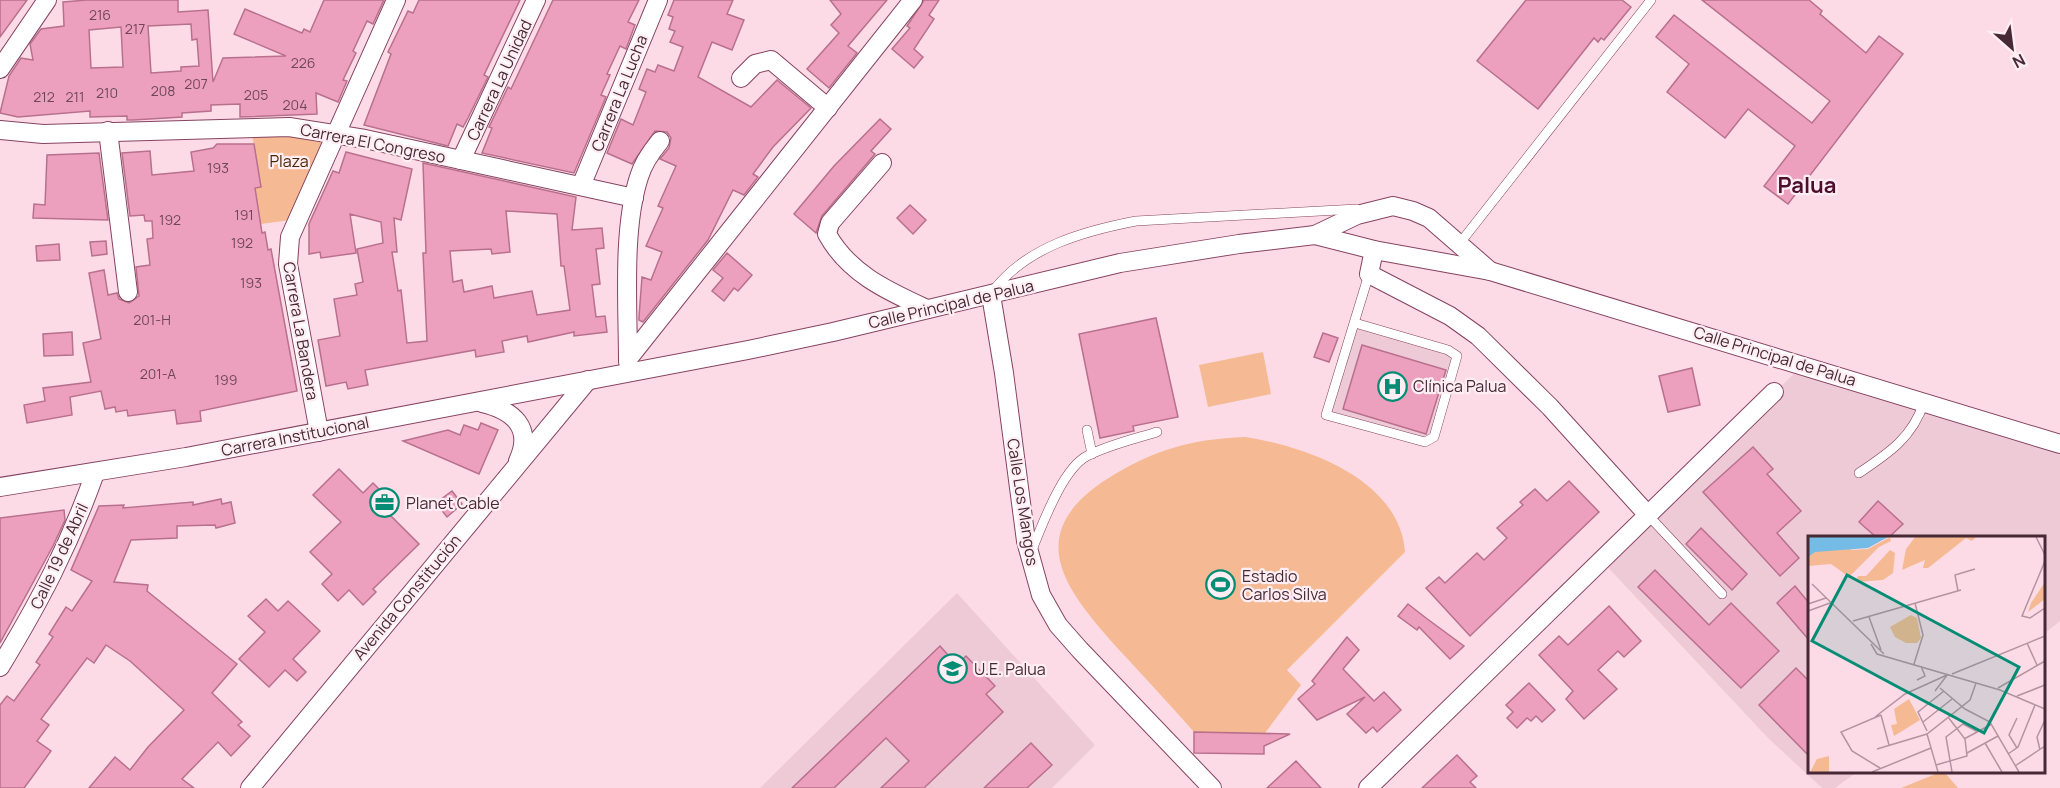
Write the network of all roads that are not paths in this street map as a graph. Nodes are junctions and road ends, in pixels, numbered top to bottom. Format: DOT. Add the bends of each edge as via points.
graph roads {
  1 [pos="47,0"];
  2 [pos="396,0"];
  3 [pos="536,0"];
  4 [pos="658,0"];
  5 [pos="913,0"];
  6 [pos="1651,0"];
  7 [pos="0,69"];
  8 [pos="741,78"];
  9 [pos="828,108"];
  10 [pos="0,130"];
  11 [pos="108,131"];
  12 [pos="335,134"];
  13 [pos="660,141"];
  14 [pos="461,160"];
  15 [pos="882,163"];
  16 [pos="581,186"];
  17 [pos="634,198"];
  18 [pos="1393,206"];
  19 [pos="1315,235"];
  20 [pos="1460,243"];
  21 [pos="1374,250"];
  22 [pos="1490,271"];
  23 [pos="1369,273"];
  24 [pos="128,292"];
  25 [pos="991,295"];
  26 [pos="927,309"];
  27 [pos="1355,323"];
  28 [pos="628,366"];
  29 [pos="588,380"];
  30 [pos="1774,392"];
  31 [pos="477,402"];
  32 [pos="1924,402"];
  33 [pos="1088,430"];
  34 [pos="319,432"];
  35 [pos="1157,432"];
  36 [pos="2060,444"];
  37 [pos="1092,454"];
  38 [pos="515,468"];
  39 [pos="95,473"];
  40 [pos="1859,473"];
  41 [pos="0,487"];
  42 [pos="1647,514"];
  43 [pos="1029,557"];
  44 [pos="1722,594"];
  45 [pos="0,667"];
  46 [pos="250,788"];
  47 [pos="1212,788"];
  48 [pos="1368,788"];
  1 -- 7 [label="street"];
  2 -- 12 [label="street, Carrera La Bandera"];
  3 -- 14 [label="street, Carrera La Unidad"];
  4 -- 16 [label="street, Carrera La Lucha"];
  5 -- 9 [label="street"];
  6 -- 20 [label="lane"];
  8 -- 9 [label="street" via="755,64 771,60"];
  9 -- 28 [label="street"];
  10 -- 11 [label="street, Carrera El Congreso" via="43,134"];
  11 -- 12 [label="street, Carrera El Congreso" via="289,127"];
  11 -- 24 [label="street"];
  12 -- 14 [label="street, Carrera El Congreso"];
  12 -- 34 [label="street, Carrera La Bandera" via="297,219 288,249 292,291"];
  13 -- 17 [label="street" via="639,176"];
  14 -- 16 [label="street, Carrera El Congreso"];
  15 -- 26 [label="street" via="830,223 828,234 848,263 863,275 882,289"];
  16 -- 17 [label="street, Carrera El Congreso"];
  17 -- 28 [label="street"];
  18 -- 19 [label="street, Calle Principal de Palua" via="1357,215"];
  18 -- 20 [label="street, Calle Principal de Palua" via="1429,218"];
  18 -- 25 [label="lane" via="1115,225 1049,247 1005,275"];
  19 -- 21 [label="street, Calle Principal de Palua"];
  19 -- 25 [label="street, Calle Principal de Palua" via="1141,259"];
  20 -- 22 [label="street, Calle Principal de Palua"];
  21 -- 22 [label="street, Calle Principal de Palua"];
  21 -- 23 [label="street"];
  22 -- 32 [label="street, Calle Principal de Palua"];
  23 -- 27 [label="lane"];
  23 -- 42 [label="street" via="1450,316 1478,336 1550,407"];
  25 -- 26 [label="street, Calle Principal de Palua"];
  25 -- 43 [label="street, Calle Los Mangos"];
  26 -- 28 [label="street, Calle Principal de Palua" via="833,333"];
  27 -- 27 [label="lane" via="1457,356 1430,441 1326,415"];
  28 -- 29 [label="street, Calle Principal de Palua"];
  29 -- 31 [label="street, Carrera Institucional"];
  29 -- 38 [label="street, Avenida Constitución"];
  30 -- 42 [label="street"];
  31 -- 34 [label="street, Carrera Institucional"];
  31 -- 38 [label="street" via="501,407 519,424 524,443"];
  32 -- 36 [label="street, Calle Principal de Palua"];
  32 -- 40 [label="lane" via="1917,423 1907,435 1892,451"];
  33 -- 37 [label="lane"];
  34 -- 39 [label="street, Carrera Institucional"];
  35 -- 37 [label="lane"];
  37 -- 43 [label="lane" via="1075,466 1058,492"];
  38 -- 46 [label="street, Avenida Constitución"];
  39 -- 41 [label="street, Carrera Institucional"];
  39 -- 45 [label="street, Calle 19 de Abril" via="58,566"];
  42 -- 44 [label="lane"];
  42 -- 48 [label="street"];
  43 -- 47 [label="street, Calle Los Mangos" via="1041,595 1058,625"];
}
